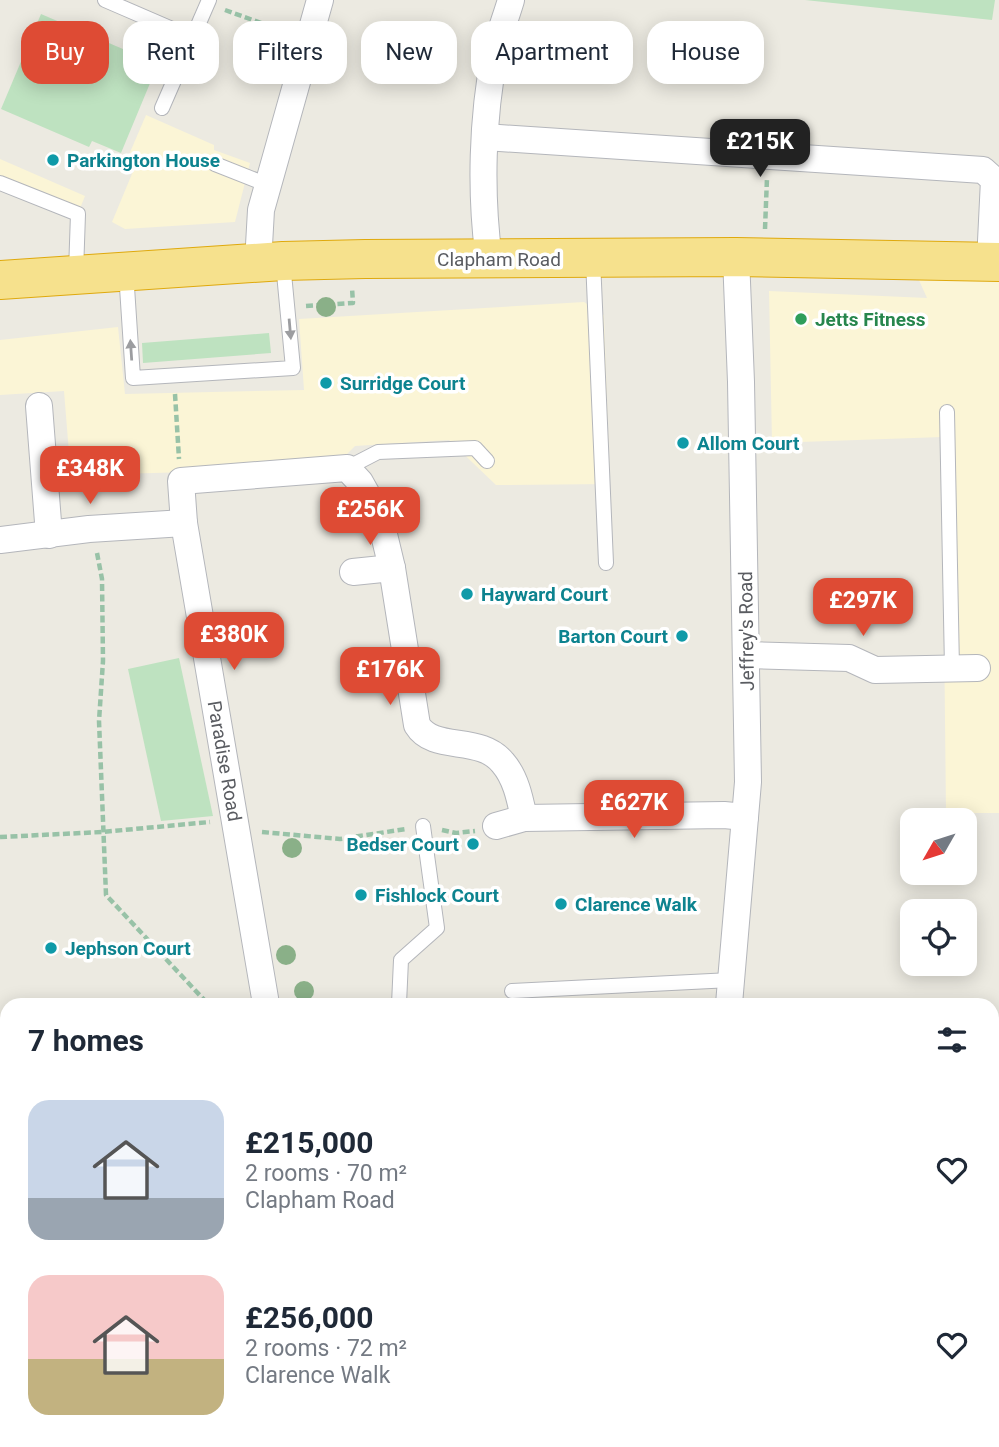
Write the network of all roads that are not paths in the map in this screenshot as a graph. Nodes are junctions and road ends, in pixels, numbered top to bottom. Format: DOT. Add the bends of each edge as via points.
graph roads {
  1 [pos="105,0"];
  2 [pos="320,0"];
  3 [pos="511,0"];
  4 [pos="209,2"];
  5 [pos="153,21"];
  6 [pos="200,21"];
  7 [pos="172,84"];
  8 [pos="162,108"];
  9 [pos="485,137"];
  10 [pos="215,164"];
  11 [pos="0,183"];
  12 [pos="268,185"];
  13 [pos="750,257"];
  14 [pos="593,258"];
  15 [pos="489,259"];
  16 [pos="271,262"];
  17 [pos="994,262"];
  18 [pos="126,271"];
  19 [pos="76,274"];
  20 [pos="0,280"];
  21 [pos="39,406"];
  22 [pos="947,412"];
  23 [pos="487,461"];
  24 [pos="347,468"];
  25 [pos="184,523"];
  26 [pos="49,535"];
  27 [pos="0,540"];
  28 [pos="606,563"];
  29 [pos="392,568"];
  30 [pos="353,572"];
  31 [pos="747,655"];
  32 [pos="965,668"];
  33 [pos="745,817"];
  34 [pos="524,818"];
  35 [pos="423,826"];
  36 [pos="496,826"];
  37 [pos="512,991"];
  38 [pos="730,992"];
  39 [pos="265,998"];
  40 [pos="399,998"];
  1 -- 5 [label="lane"];
  2 -- 12 [label="street"];
  3 -- 9 [label="street" via="495,52"];
  4 -- 6 [label="lane"];
  7 -- 8 [label="lane"];
  9 -- 15 [label="street"];
  9 -- 17 [label="street" via="983,170 994,180"];
  10 -- 12 [label="lane"];
  11 -- 19 [label="lane" via="78,214"];
  12 -- 16 [label="street" via="259,227"];
  13 -- 14 [label="highway, Clapham Road"];
  13 -- 17 [label="highway, Clapham Road"];
  13 -- 31 [label="street, Jeffrey's Road" via="741,382"];
  14 -- 15 [label="highway, Clapham Road"];
  14 -- 28 [label="lane"];
  15 -- 16 [label="highway, Clapham Road"];
  16 -- 18 [label="highway, Clapham Road"];
  16 -- 18 [label="lane, one-way" via="293,368 133,378"];
  18 -- 19 [label="highway, Clapham Road"];
  19 -- 20 [label="highway, Clapham Road"];
  21 -- 26 [label="street"];
  22 -- 32 [label="lane"];
  23 -- 24 [label="lane" via="475,447 378,452"];
  24 -- 25 [label="street, Paradise Road" via="181,481"];
  24 -- 29 [label="street" via="378,515"];
  25 -- 26 [label="street"];
  25 -- 39 [label="street, Paradise Road"];
  26 -- 27 [label="street"];
  29 -- 30 [label="street"];
  29 -- 34 [label="street" via="417,725 430,738 475,745 496,756 514,779"];
  31 -- 32 [label="street" via="849,658 875,670"];
  31 -- 33 [label="street, Jeffrey's Road"];
  33 -- 34 [label="street"];
  33 -- 38 [label="street, Jeffrey's Road"];
  34 -- 36 [label="street"];
  35 -- 40 [label="lane" via="437,928 401,960"];
  37 -- 38 [label="lane"];
}
